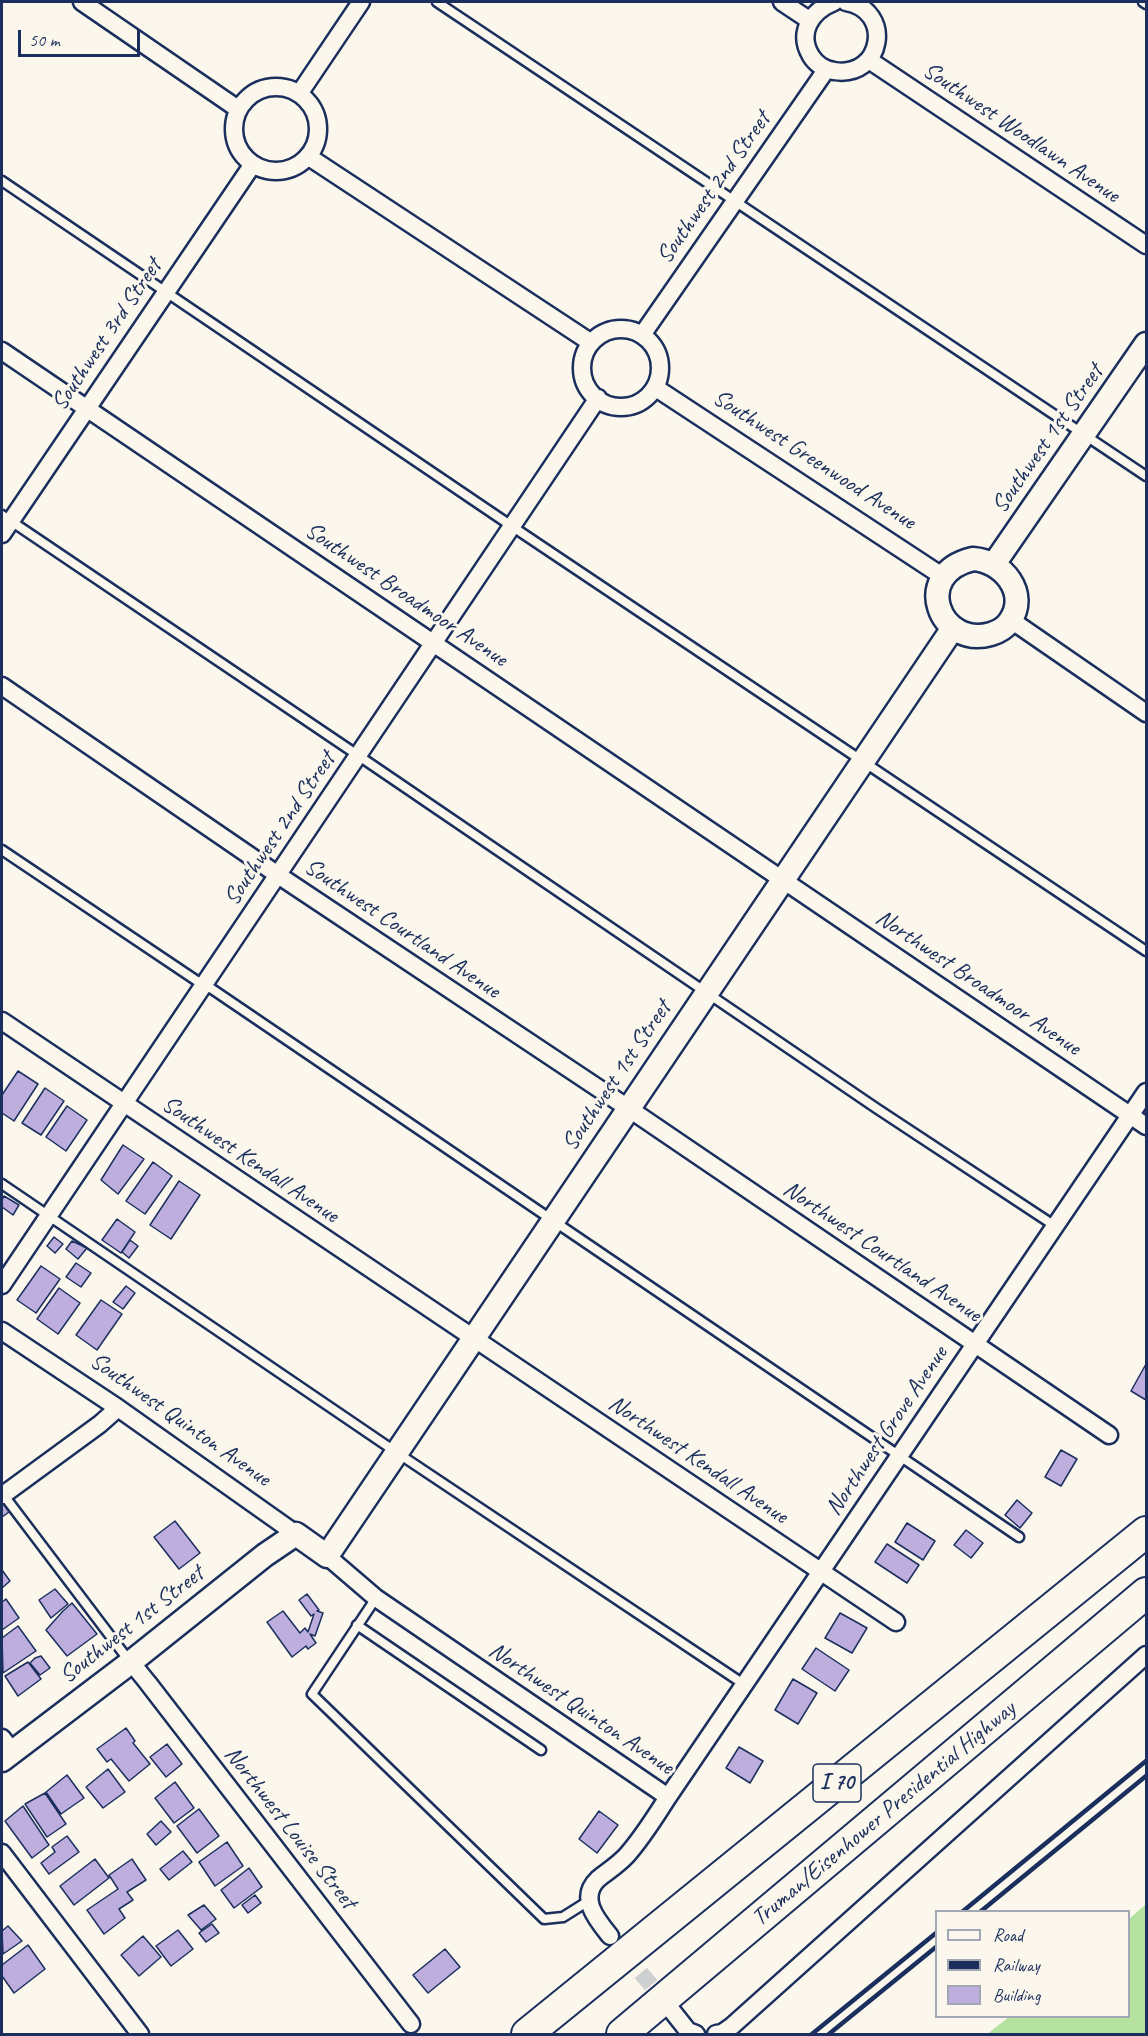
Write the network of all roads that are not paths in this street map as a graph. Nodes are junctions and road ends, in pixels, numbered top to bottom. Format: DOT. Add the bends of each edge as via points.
graph roads {
  1 [pos="82,2"];
  2 [pos="361,2"];
  3 [pos="437,2"];
  4 [pos="782,2"];
  5 [pos="834,2"];
  6 [pos="846,2"];
  7 [pos="1143,2"];
  8 [pos="1146,4"];
  9 [pos="867,5"];
  10 [pos="809,20"];
  11 [pos="869,60"];
  12 [pos="826,70"];
  13 [pos="299,94"];
  14 [pos="238,109"];
  15 [pos="309,157"];
  16 [pos="253,164"];
  17 [pos="2,181"];
  18 [pos="734,200"];
  19 [pos="1146,245"];
  20 [pos="167,290"];
  21 [pos="642,335"];
  22 [pos="590,342"];
  23 [pos="1146,344"];
  24 [pos="2,351"];
  25 [pos="656,388"];
  26 [pos="598,398"];
  27 [pos="86,409"];
  28 [pos="1084,434"];
  29 [pos="1146,476"];
  30 [pos="4,524"];
  31 [pos="512,526"];
  32 [pos="994,564"];
  33 [pos="942,576"];
  34 [pos="1011,620"];
  35 [pos="953,628"];
  36 [pos="435,643"];
  37 [pos="2,686"];
  38 [pos="1146,713"];
  39 [pos="359,756"];
  40 [pos="865,760"];
  41 [pos="2,850"];
  42 [pos="278,875"];
  43 [pos="783,880"];
  44 [pos="1146,951"];
  45 [pos="203,985"];
  46 [pos="707,992"];
  47 [pos="2,1020"];
  48 [pos="1146,1092"];
  49 [pos="123,1103"];
  50 [pos="628,1108"];
  51 [pos="1130,1115"];
  52 [pos="1146,1126"];
  53 [pos="2,1184"];
  54 [pos="48,1216"];
  55 [pos="553,1219"];
  56 [pos="1055,1226"];
  57 [pos="2,1285"];
  58 [pos="2,1331"];
  59 [pos="472,1338"];
  60 [pos="975,1344"];
  61 [pos="118,1408"];
  62 [pos="1109,1435"];
  63 [pos="396,1452"];
  64 [pos="900,1455"];
  65 [pos="2,1494"];
  66 [pos="1146,1532"];
  67 [pos="296,1533"];
  68 [pos="1019,1537"];
  69 [pos="327,1556"];
  70 [pos="820,1572"];
  71 [pos="1146,1593"];
  72 [pos="376,1598"];
  73 [pos="896,1622"];
  74 [pos="357,1625"];
  75 [pos="1146,1655"];
  76 [pos="131,1662"];
  77 [pos="745,1685"];
  78 [pos="5,1750"];
  79 [pos="541,1750"];
  80 [pos="668,1797"];
  81 [pos="2,1853"];
  82 [pos="590,1900"];
  83 [pos="610,1936"];
  84 [pos="669,2007"];
  85 [pos="411,2024"];
  86 [pos="140,2034"];
  87 [pos="527,2034"];
  88 [pos="622,2034"];
  89 [pos="696,2034"];
  90 [pos="716,2034"];
  1 -- 14 [label="street"];
  2 -- 13 [label="street"];
  3 -- 18 [label="lane"];
  4 -- 10 [label="street"];
  5 -- 10 [label="street" via="822,6"];
  6 -- 9 [label="street"];
  7 -- 8 [label="lane"];
  9 -- 11 [label="street" via="877,33"];
  10 -- 12 [label="street" via="807,49"];
  11 -- 12 [label="street" via="857,70"];
  11 -- 19 [label="street, Southwest Woodlawn Avenue"];
  12 -- 18 [label="street, Southwest 2nd Street"];
  13 -- 14 [label="street" via="274,87 260,90"];
  13 -- 15 [label="street" via="312,106 317,118 319,131"];
  14 -- 16 [label="street" via="234,131 238,146"];
  15 -- 16 [label="street" via="290,169 275,171"];
  15 -- 22 [label="street"];
  16 -- 20 [label="street, Southwest 3rd Street"];
  17 -- 20 [label="lane"];
  18 -- 21 [label="street, Southwest 2nd Street"];
  18 -- 28 [label="lane"];
  20 -- 27 [label="street, Southwest 3rd Street"];
  20 -- 31 [label="lane"];
  21 -- 22 [label="street" via="615,329"];
  21 -- 25 [label="street" via="657,352 660,366"];
  22 -- 26 [label="street" via="583,356 582,372 587,386"];
  23 -- 28 [label="street, Southwest 1st Street"];
  24 -- 27 [label="street, Southwest Broadmoor Avenue"];
  25 -- 26 [label="street" via="645,399 629,406 613,405"];
  25 -- 33 [label="street, Southwest Greenwood Avenue"];
  26 -- 31 [label="street, Southwest 2nd Street"];
  27 -- 30 [label="street, Southwest 3rd Street"];
  27 -- 36 [label="street, Southwest Broadmoor Avenue"];
  28 -- 29 [label="lane"];
  28 -- 32 [label="street, Southwest 1st Street"];
  30 -- 39 [label="lane"];
  31 -- 36 [label="street, Southwest 2nd Street"];
  31 -- 40 [label="lane"];
  32 -- 33 [label="street" via="981,560 959,563"];
  32 -- 34 [label="street" via="1013,584 1016,604"];
  33 -- 35 [label="street" via="938,604"];
  34 -- 35 [label="street" via="995,633 984,636"];
  34 -- 38 [label="street"];
  35 -- 40 [label="street, Southwest 1st Street"];
  36 -- 39 [label="street, Southwest 2nd Street"];
  36 -- 43 [label="street, Southwest Broadmoor Avenue"];
  37 -- 42 [label="street, Southwest Courtland Avenue"];
  39 -- 42 [label="street, Southwest 2nd Street"];
  39 -- 46 [label="lane"];
  40 -- 43 [label="street, Southwest 1st Street"];
  40 -- 44 [label="lane"];
  41 -- 45 [label="lane"];
  42 -- 45 [label="street, Southwest 2nd Street"];
  42 -- 50 [label="street, Southwest Courtland Avenue"];
  43 -- 46 [label="street, Southwest 1st Street"];
  43 -- 51 [label="street, Northwest Broadmoor Avenue"];
  45 -- 49 [label="street, Southwest 2nd Street"];
  45 -- 55 [label="lane"];
  46 -- 50 [label="street, Southwest 1st Street"];
  46 -- 56 [label="lane"];
  47 -- 49 [label="street, Southwest Kendall Avenue"];
  48 -- 51 [label="street, Northwest Grove Avenue"];
  49 -- 54 [label="street, Southwest 2nd Street"];
  49 -- 59 [label="street, Southwest Kendall Avenue"];
  50 -- 55 [label="street, Southwest 1st Street"];
  50 -- 60 [label="street, Northwest Courtland Avenue"];
  51 -- 52 [label="street, Northwest Broadmoor Avenue"];
  51 -- 56 [label="street, Northwest Grove Avenue"];
  53 -- 54 [label="lane"];
  54 -- 57 [label="street, Southwest 2nd Street"];
  54 -- 63 [label="lane"];
  55 -- 59 [label="street, Southwest 1st Street"];
  55 -- 64 [label="lane"];
  56 -- 60 [label="street, Northwest Grove Avenue"];
  58 -- 61 [label="street, Southwest Quinton Avenue"];
  59 -- 63 [label="street, Southwest 1st Street"];
  59 -- 70 [label="street, Northwest Kendall Avenue"];
  60 -- 62 [label="street, Northwest Courtland Avenue"];
  60 -- 64 [label="street, Northwest Grove Avenue"];
  61 -- 65 [label="street"];
  61 -- 67 [label="street, Southwest Quinton Avenue"];
  63 -- 69 [label="street, Southwest 1st Street"];
  63 -- 77 [label="lane"];
  64 -- 68 [label="lane"];
  64 -- 70 [label="street, Northwest Grove Avenue"];
  65 -- 76 [label="lane"];
  66 -- 87 [label="highway, I 70"];
  67 -- 69 [label="street, Southwest Quinton Avenue"];
  67 -- 76 [label="street, Southwest 1st Street"];
  69 -- 72 [label="street, Northwest Quinton Avenue"];
  70 -- 73 [label="street, Northwest Kendall Avenue"];
  70 -- 77 [label="street, Northwest Grove Avenue"];
  71 -- 88 [label="highway, Truman/Eisenhower Presidential Highway / I 70"];
  72 -- 74 [label="lane"];
  72 -- 80 [label="street, Northwest Quinton Avenue"];
  74 -- 79 [label="lane"];
  74 -- 82 [label="lane" via="312,1694 544,1919 563,1917"];
  75 -- 90 [label="street" via="732,2026"];
  76 -- 78 [label="street, Southwest 1st Street"];
  76 -- 85 [label="street, Northwest Louise Street"];
  77 -- 80 [label="street, Northwest Grove Avenue"];
  80 -- 82 [label="street, Northwest Quinton Avenue" via="625,1858 597,1880"];
  81 -- 86 [label="street"];
  82 -- 83 [label="street" via="593,1916"];
  84 -- 89 [label="street" via="688,2031"];
}
